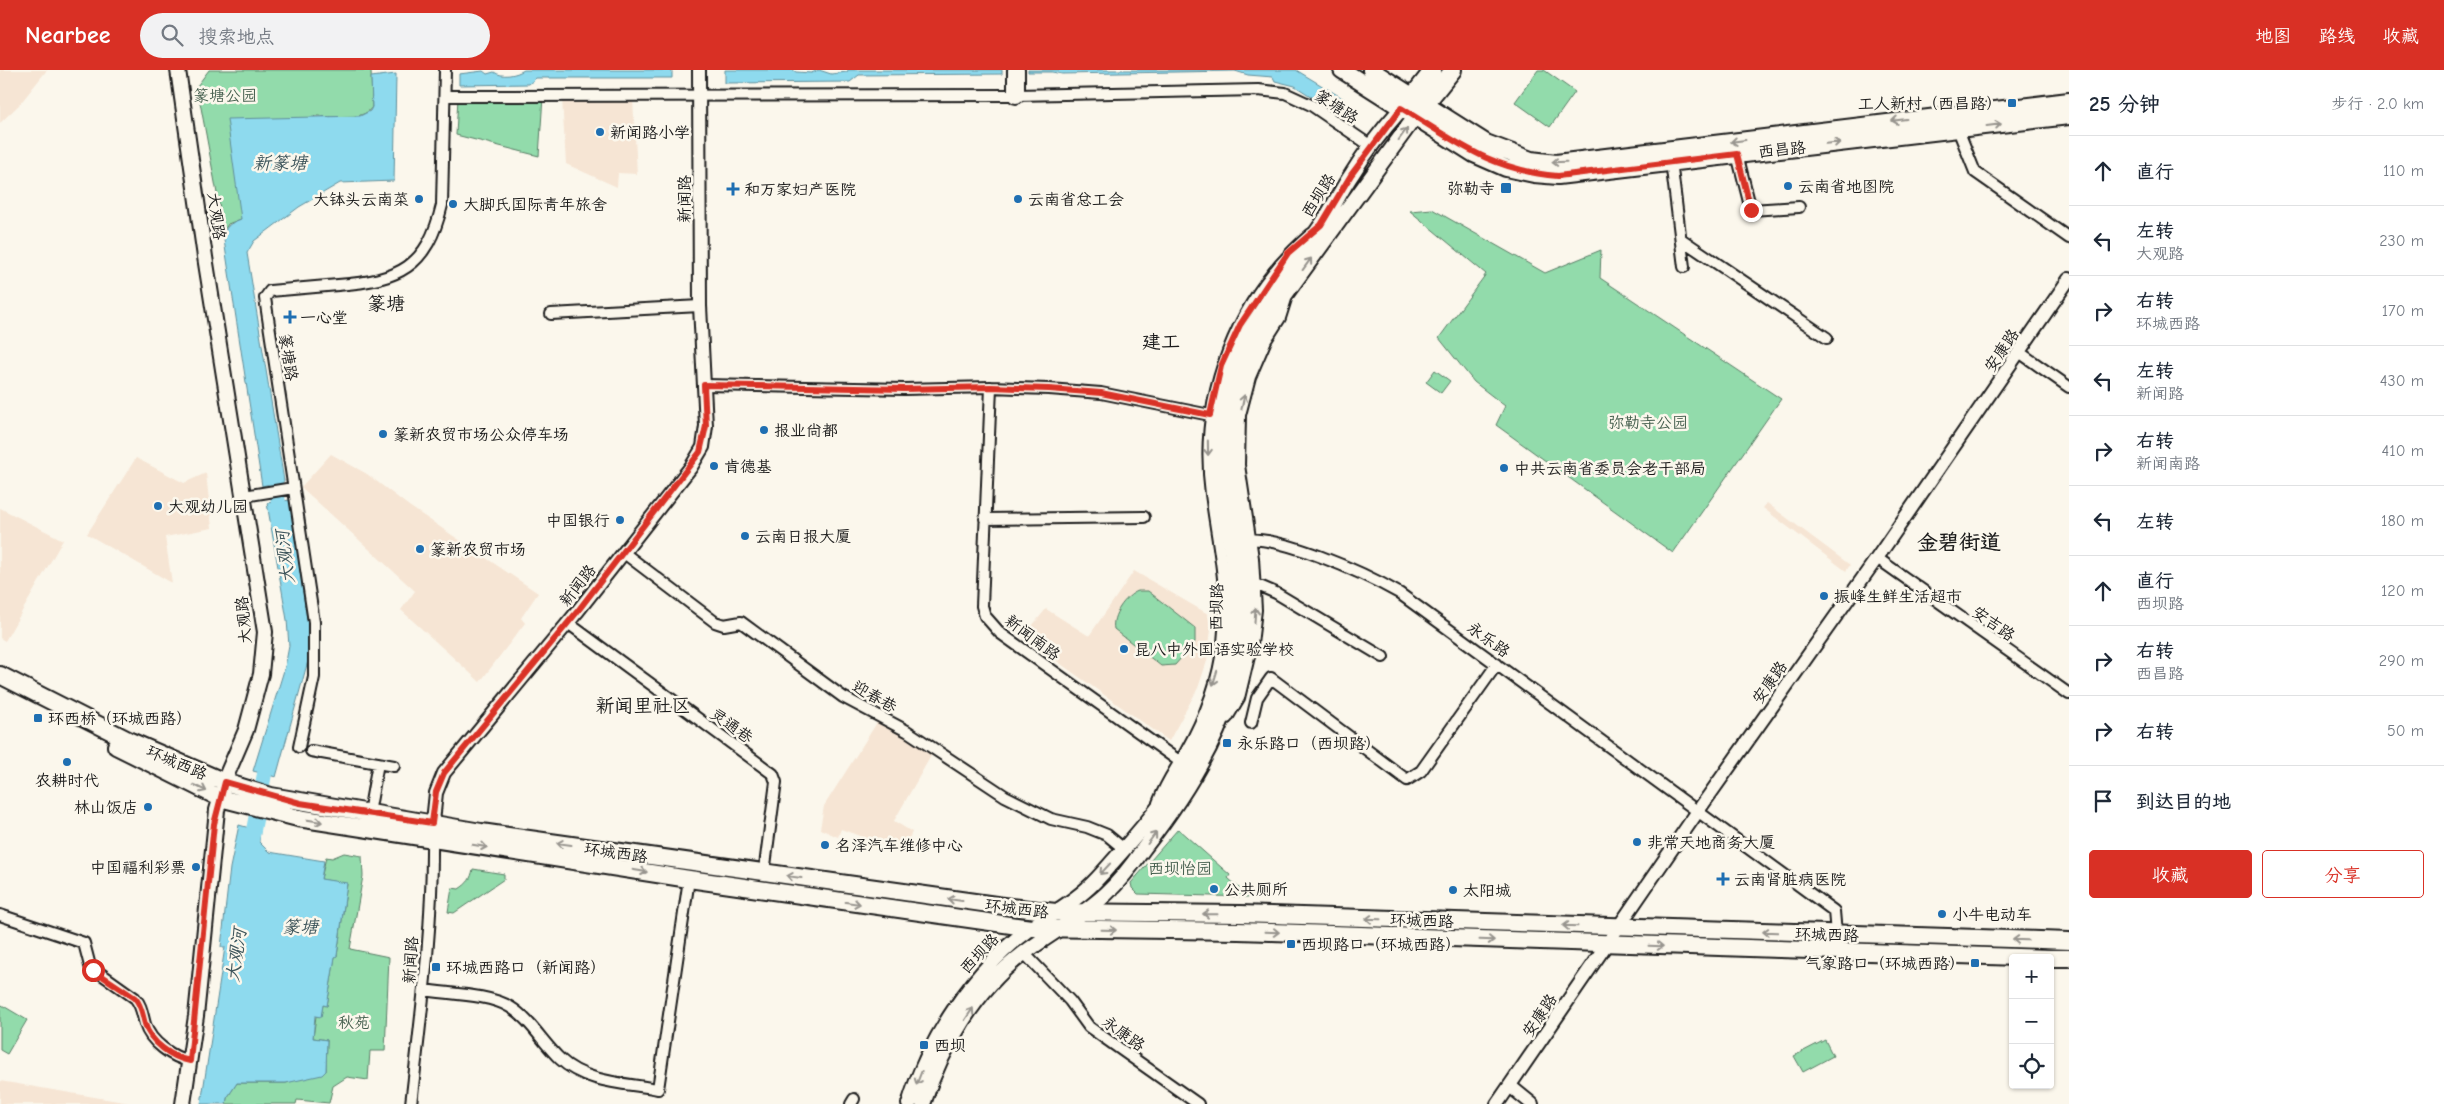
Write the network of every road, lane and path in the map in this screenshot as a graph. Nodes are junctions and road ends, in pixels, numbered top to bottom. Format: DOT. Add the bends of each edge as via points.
graph roads {
  1 [pos="178,70"];
  2 [pos="445,70"];
  3 [pos="699,70"];
  4 [pos="1016,70"];
  5 [pos="1342,70"];
  6 [pos="1371,70"];
  7 [pos="1433,70"];
  8 [pos="1453,70"];
  9 [pos="700,94"];
  10 [pos="1016,95"];
  11 [pos="445,96"];
  12 [pos="1420,100"];
  13 [pos="2069,101"];
  14 [pos="1408,113"];
  15 [pos="2069,116"];
  16 [pos="1960,128"];
  17 [pos="1371,146"];
  18 [pos="1737,154"];
  19 [pos="1671,161"];
  20 [pos="1799,207"];
  21 [pos="1321,225"];
  22 [pos="2069,238"];
  23 [pos="1681,239"];
  24 [pos="1684,267"];
  25 [pos="2069,279"];
  26 [pos="700,306"];
  27 [pos="551,314"];
  28 [pos="1827,338"];
  29 [pos="2019,352"];
  30 [pos="704,385"];
  31 [pos="2069,386"];
  32 [pos="991,387"];
  33 [pos="1210,415"];
  34 [pos="294,488"];
  35 [pos="244,496"];
  36 [pos="1144,517"];
  37 [pos="985,519"];
  38 [pos="1244,539"];
  39 [pos="624,553"];
  40 [pos="1877,558"];
  41 [pos="1255,584"];
  42 [pos="568,623"];
  43 [pos="1382,657"];
  44 [pos="1497,664"];
  45 [pos="0,675"];
  46 [pos="0,687"];
  47 [pos="2069,694"];
  48 [pos="1251,722"];
  49 [pos="1212,742"];
  50 [pos="299,747"];
  51 [pos="310,751"];
  52 [pos="1179,762"];
  53 [pos="378,763"];
  54 [pos="394,766"];
  55 [pos="222,790"];
  56 [pos="269,804"];
  57 [pos="1698,811"];
  58 [pos="369,813"];
  59 [pos="1152,816"];
  60 [pos="432,831"];
  61 [pos="1124,849"];
  62 [pos="764,872"];
  63 [pos="689,879"];
  64 [pos="1056,912"];
  65 [pos="1084,912"];
  66 [pos="0,915"];
  67 [pos="1619,927"];
  68 [pos="1031,928"];
  69 [pos="1060,929"];
  70 [pos="1836,934"];
  71 [pos="2069,941"];
  72 [pos="1607,944"];
  73 [pos="1024,953"];
  74 [pos="2009,957"];
  75 [pos="2054,958"];
  76 [pos="2069,958"];
  77 [pos="424,990"];
  78 [pos="190,1061"];
  79 [pos="1510,1086"];
  80 [pos="183,1104"];
  81 [pos="411,1104"];
  82 [pos="910,1104"];
  83 [pos="923,1104"];
  84 [pos="1198,1104"];
  85 [pos="1497,1104"];
  86 [pos="1532,1104"];
  1 -- 35 [label="main road, 大观路"];
  2 -- 11 [label="street, 篆塘路"];
  3 -- 9 [label="street, 新闻路"];
  4 -- 10 [label="main road"];
  5 -- 14 [label="main road, 西昌路"];
  6 -- 12 [label="main road, 西昌路"];
  7 -- 12 [label="main road"];
  8 -- 12 [label="main road"];
  9 -- 10 [label="street, 篆塘路"];
  9 -- 11 [label="street, 篆塘路"];
  9 -- 26 [label="street, 新闻路"];
  10 -- 17 [label="street, 篆塘路" via="1258,90 1285,93 1311,105"];
  11 -- 34 [label="street, 篆塘路" via="442,204 438,223 422,253 408,266 380,280 270,292 265,298"];
  13 -- 12 [label="main road, 西昌路, one-way" via="1556,163 1531,160 1486,143"];
  12 -- 14 [label="main road"];
  14 -- 17 [label="main road, 西坝路"];
  14 -- 19 [label="main road, 西昌路" via="1474,154 1506,168 1534,174 1558,176"];
  38 -- 14 [label="main road, 西坝路, one-way" via="1230,466 1230,431 1241,374 1258,335"];
  16 -- 15 [label="main road, 西昌路, one-way"];
  18 -- 16 [label="main road, 西昌路, one-way"];
  16 -- 22 [label="street" via="1975,172"];
  17 -- 21 [label="main road, 西坝路"];
  18 -- 19 [label="main road, 西昌路"];
  18 -- 20 [label="street" via="1751,210"];
  19 -- 23 [label="street"];
  21 -- 33 [label="street" via="1288,253 1240,325 1221,366"];
  21 -- 59 [label="main road, 西坝路" via="1262,307 1230,370 1220,412 1218,449 1220,492 1235,583 1233,645 1227,677 1209,727 1193,759"];
  23 -- 24 [label="street"];
  23 -- 28 [label="street"];
  25 -- 29 [label="street, 安康路"];
  26 -- 27 [label="street"];
  26 -- 30 [label="street, 新闻路"];
  29 -- 31 [label="street"];
  29 -- 40 [label="street, 安康路"];
  30 -- 32 [label="street" via="904,389"];
  30 -- 39 [label="street, 新闻路" via="706,426 700,452"];
  32 -- 33 [label="street" via="1101,393"];
  32 -- 37 [label="street, 新闻南路"];
  33 -- 52 [label="street, one-way" via="1211,493 1225,584 1223,644 1217,674 1200,723"];
  34 -- 35 [label="street"];
  34 -- 50 [label="street, 篆塘路" via="314,622 314,677"];
  35 -- 55 [label="main road, 大观路" via="265,632 258,683 246,730"];
  36 -- 37 [label="street"];
  37 -- 52 [label="street, 新闻南路" via="982,606 990,624"];
  38 -- 41 [label="street"];
  38 -- 44 [label="street, 永乐路" via="1269,541 1371,577 1399,593"];
  38 -- 49 [label="main road, 西坝路" via="1243,643 1230,698"];
  39 -- 42 [label="street, 新闻路"];
  39 -- 61 [label="street, 迎春巷" via="715,622 724,625 741,622 843,697 907,731 1005,796 1052,819 1107,835"];
  40 -- 47 [label="street, 安吉路"];
  40 -- 57 [label="street, 安康路"];
  41 -- 43 [label="street" via="1276,593"];
  49 -- 41 [label="street, one-way" via="1240,698 1252,644"];
  42 -- 60 [label="street, 新闻路" via="444,773 436,792"];
  42 -- 62 [label="street, 灵通巷" via="774,774 776,782"];
  44 -- 48 [label="street" via="1421,771 1407,780 1271,678 1257,698"];
  44 -- 57 [label="street, 永乐路"];
  45 -- 55 [label="main road, 环城西路"];
  46 -- 55 [label="main road, 环城西路, one-way"];
  65 -- 49 [label="main road, 西坝路, one-way" via="1107,893 1137,858 1184,792"];
  51 -- 53 [label="street"];
  52 -- 59 [label="street" via="1167,779"];
  53 -- 54 [label="street"];
  53 -- 58 [label="street"];
  55 -- 56 [label="main road, 环城西路"];
  55 -- 78 [label="main road, 大观路" via="214,824"];
  56 -- 58 [label="main road, 环城西路"];
  56 -- 60 [label="main road, 环城西路, one-way"];
  57 -- 67 [label="street, 安康路"];
  57 -- 70 [label="street, 永乐路" via="1834,911"];
  58 -- 60 [label="main road, 环城西路"];
  59 -- 61 [label="main road, 西坝路"];
  62 -- 60 [label="main road, 环城西路, one-way" via="481,832"];
  60 -- 63 [label="main road, 环城西路, one-way"];
  60 -- 77 [label="street, 新闻路" via="432,881"];
  61 -- 64 [label="main road, 西坝路, one-way" via="1088,888"];
  64 -- 62 [label="main road, 环城西路, one-way"];
  63 -- 68 [label="main road, 环城西路, one-way"];
  63 -- 77 [label="street" via="658,1089 591,1077 575,1070 561,1060 510,1006 494,1000"];
  64 -- 65 [label="main road, 环城西路"];
  64 -- 68 [label="main road, 西坝路"];
  67 -- 65 [label="main road, 环城西路, one-way"];
  65 -- 69 [label="main road, 西坝路"];
  66 -- 78 [label="street" via="84,943 90,966 140,1004 150,1033 173,1057"];
  70 -- 67 [label="main road, 环城西路, one-way"];
  67 -- 72 [label="street, 安康路"];
  68 -- 69 [label="main road, 环城西路"];
  68 -- 82 [label="main road, 西坝路, one-way" via="988,966 961,1002 932,1048"];
  69 -- 72 [label="main road, 环城西路, one-way" via="1238,931"];
  69 -- 73 [label="main road, 西坝路"];
  71 -- 70 [label="main road, 环城西路, one-way"];
  72 -- 74 [label="main road, 环城西路, one-way"];
  72 -- 79 [label="street, 安康路"];
  83 -- 73 [label="main road, 西坝路, one-way" via="944,1055 967,1016 1001,972"];
  73 -- 84 [label="street, 永康路" via="1090,1027"];
  75 -- 76 [label="main road, 环城西路"];
  77 -- 81 [label="street, 新闻路"];
  78 -- 80 [label="main road, 大观路"];
  79 -- 85 [label="street, 安康路"];
  79 -- 86 [label="street"];
}
